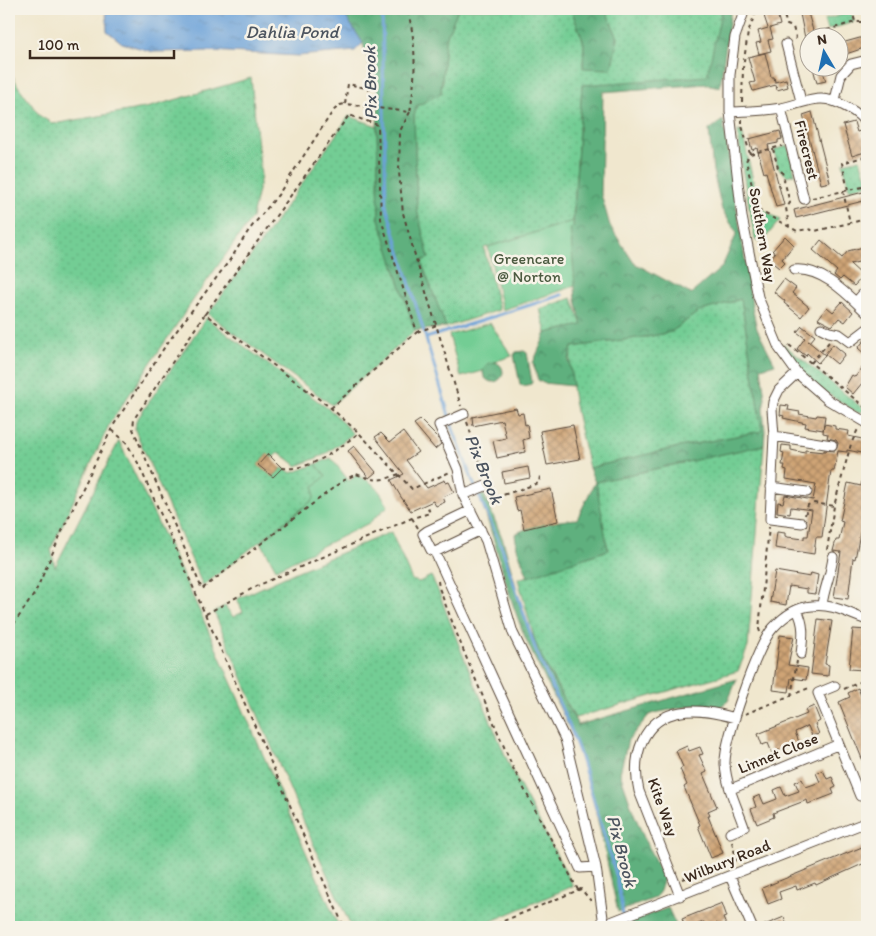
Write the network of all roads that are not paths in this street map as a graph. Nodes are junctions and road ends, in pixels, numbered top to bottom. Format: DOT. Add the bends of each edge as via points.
graph roads {
  1 [pos="745,9"];
  2 [pos="786,44"];
  3 [pos="867,60"];
  4 [pos="835,100"];
  5 [pos="801,101"];
  6 [pos="781,108"];
  7 [pos="730,112"];
  8 [pos="867,126"];
  9 [pos="804,199"];
  10 [pos="794,270"];
  11 [pos="867,289"];
  12 [pos="856,302"];
  13 [pos="867,313"];
  14 [pos="822,328"];
  15 [pos="867,328"];
  16 [pos="797,373"];
  17 [pos="464,414"];
  18 [pos="866,421"];
  19 [pos="774,436"];
  20 [pos="832,445"];
  21 [pos="488,485"];
  22 [pos="771,487"];
  23 [pos="807,492"];
  24 [pos="463,495"];
  25 [pos="471,510"];
  26 [pos="802,524"];
  27 [pos="481,530"];
  28 [pos="435,552"];
  29 [pos="832,557"];
  30 [pos="822,606"];
  31 [pos="797,610"];
  32 [pos="867,620"];
  33 [pos="800,654"];
  34 [pos="835,686"];
  35 [pos="735,718"];
  36 [pos="838,745"];
  37 [pos="730,789"];
  38 [pos="860,796"];
  39 [pos="867,822"];
  40 [pos="730,833"];
  41 [pos="596,867"];
  42 [pos="730,876"];
  43 [pos="680,896"];
  44 [pos="601,926"];
  45 [pos="752,927"];
  1 -- 7 [label="street, Southern Way" via="735,37"];
  2 -- 5 [label="street, Firecrest"];
  3 -- 4 [label="street" via="851,64 841,75"];
  4 -- 5 [label="street, Firecrest"];
  4 -- 8 [label="street" via="856,112"];
  5 -- 6 [label="street, Firecrest"];
  6 -- 7 [label="street, Firecrest"];
  6 -- 9 [label="street, Firecrest"];
  7 -- 16 [label="street, Southern Way" via="742,217 758,297 779,348"];
  10 -- 12 [label="street" via="818,273"];
  11 -- 12 [label="street"];
  12 -- 13 [label="street"];
  14 -- 15 [label="street" via="838,333 850,342"];
  16 -- 18 [label="street, Southern Way" via="828,400"];
  16 -- 19 [label="street" via="779,390 773,402"];
  17 -- 24 [label="street" via="439,425 458,469"];
  19 -- 20 [label="street"];
  19 -- 22 [label="street"];
  21 -- 24 [label="street"];
  22 -- 23 [label="street"];
  22 -- 26 [label="street" via="770,519"];
  24 -- 25 [label="street"];
  25 -- 27 [label="street"];
  25 -- 28 [label="street" via="423,534"];
  27 -- 28 [label="street"];
  27 -- 41 [label="street" via="513,632 565,739"];
  28 -- 41 [label="street" via="580,868"];
  29 -- 30 [label="street"];
  30 -- 31 [label="street"];
  30 -- 32 [label="street" via="837,608"];
  31 -- 33 [label="street" via="804,628"];
  31 -- 35 [label="street" via="778,622 769,634"];
  34 -- 36 [label="street, Linnet Close" via="818,693"];
  35 -- 37 [label="street" via="725,758"];
  35 -- 43 [label="street, Kite Way" via="698,711 671,714 648,732 637,752 639,791"];
  36 -- 37 [label="street, Linnet Close"];
  36 -- 38 [label="street, Linnet Close"];
  37 -- 40 [label="street" via="744,827"];
  39 -- 42 [label="street, Wilbury Road"];
  41 -- 44 [label="street"];
  42 -- 43 [label="street, Wilbury Road"];
  42 -- 45 [label="street"];
  43 -- 44 [label="street, Wilbury Road"];
}
